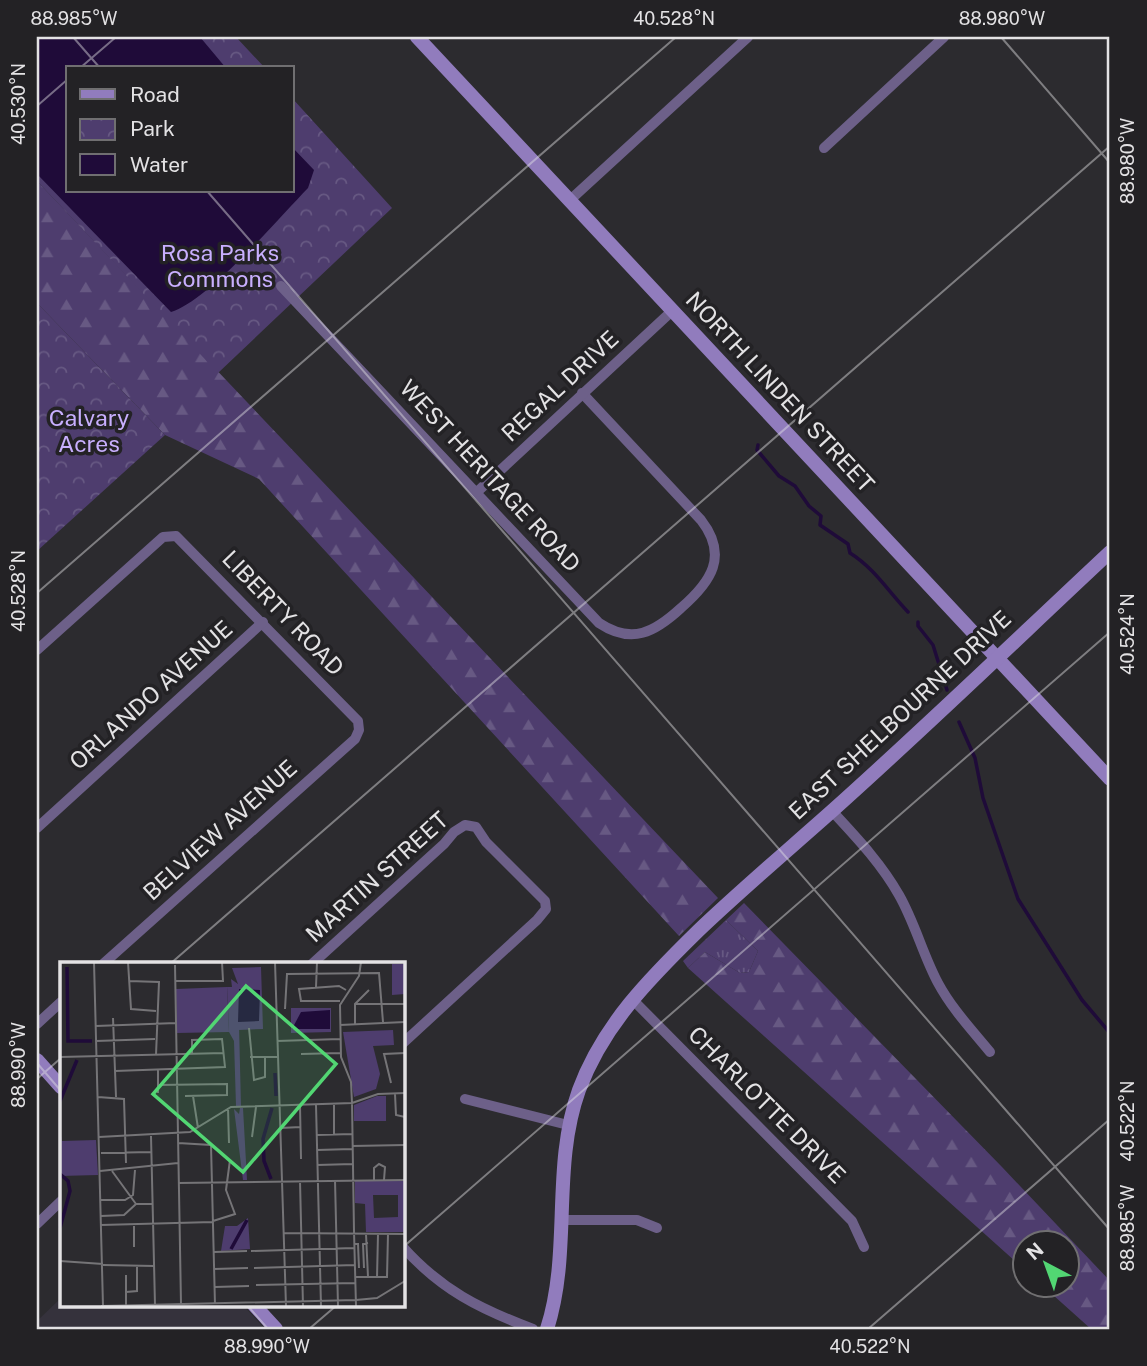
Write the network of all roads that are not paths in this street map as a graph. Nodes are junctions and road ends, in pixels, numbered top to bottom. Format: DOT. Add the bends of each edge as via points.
graph roads {
  1 [pos="417,37"];
  2 [pos="748,37"];
  3 [pos="944,37"];
  4 [pos="824,148"];
  5 [pos="569,201"];
  6 [pos="281,286"];
  7 [pos="672,311"];
  8 [pos="582,393"];
  9 [pos="477,492"];
  10 [pos="1110,552"];
  11 [pos="263,622"];
  12 [pos="37,650"];
  13 [pos="997,657"];
  14 [pos="359,726"];
  15 [pos="1110,779"];
  16 [pos="832,811"];
  17 [pos="37,828"];
  18 [pos="105,962"];
  19 [pos="314,962"];
  20 [pos="632,999"];
  21 [pos="60,1003"];
  22 [pos="37,1024"];
  23 [pos="404,1042"];
  24 [pos="990,1052"];
  25 [pos="37,1060"];
  26 [pos="60,1086"];
  27 [pos="465,1099"];
  28 [pos="568,1125"];
  29 [pos="60,1202"];
  30 [pos="562,1220"];
  31 [pos="37,1224"];
  32 [pos="657,1228"];
  33 [pos="864,1247"];
  34 [pos="404,1248"];
  35 [pos="255,1306"];
  36 [pos="276,1329"];
  37 [pos="533,1329"];
  38 [pos="547,1329"];
  1 -- 5 [label="street, NORTH LINDEN STREET"];
  2 -- 5 [label="street"];
  3 -- 4 [label="street"];
  5 -- 7 [label="street, NORTH LINDEN STREET"];
  6 -- 9 [label="street, WEST HERITAGE ROAD"];
  7 -- 8 [label="street, REGAL DRIVE"];
  7 -- 13 [label="street, NORTH LINDEN STREET"];
  8 -- 9 [label="street, REGAL DRIVE"];
  8 -- 9 [label="street, WEST HERITAGE ROAD" via="710,534 715,559 703,588 666,622 646,633 606,628"];
  10 -- 13 [label="street, EAST SHELBOURNE DRIVE"];
  11 -- 12 [label="street, LIBERTY ROAD" via="181,538 172,535 163,537"];
  11 -- 14 [label="street, LIBERTY ROAD" via="356,717"];
  11 -- 17 [label="street, ORLANDO AVENUE"];
  13 -- 15 [label="street, NORTH LINDEN STREET"];
  13 -- 16 [label="street, EAST SHELBOURNE DRIVE"];
  14 -- 18 [label="street, BELVIEW AVENUE" via="355,739"];
  16 -- 20 [label="street, EAST SHELBOURNE DRIVE" via="719,911"];
  16 -- 24 [label="street" via="891,881 939,984"];
  19 -- 23 [label="street, MARTIN STREET" via="454,832 465,825 476,827 545,901 546,909"];
  20 -- 28 [label="street, EAST SHELBOURNE DRIVE" via="588,1069"];
  20 -- 33 [label="street, CHARLOTTE DRIVE" via="852,1221"];
  21 -- 22 [label="street"];
  25 -- 26 [label="street"];
  27 -- 28 [label="street"];
  28 -- 30 [label="street, EAST SHELBOURNE DRIVE"];
  29 -- 31 [label="street"];
  30 -- 32 [label="street" via="637,1220"];
  30 -- 38 [label="street, EAST SHELBOURNE DRIVE" via="559,1275"];
  34 -- 37 [label="street" via="462,1298"];
  35 -- 36 [label="street"];
}
